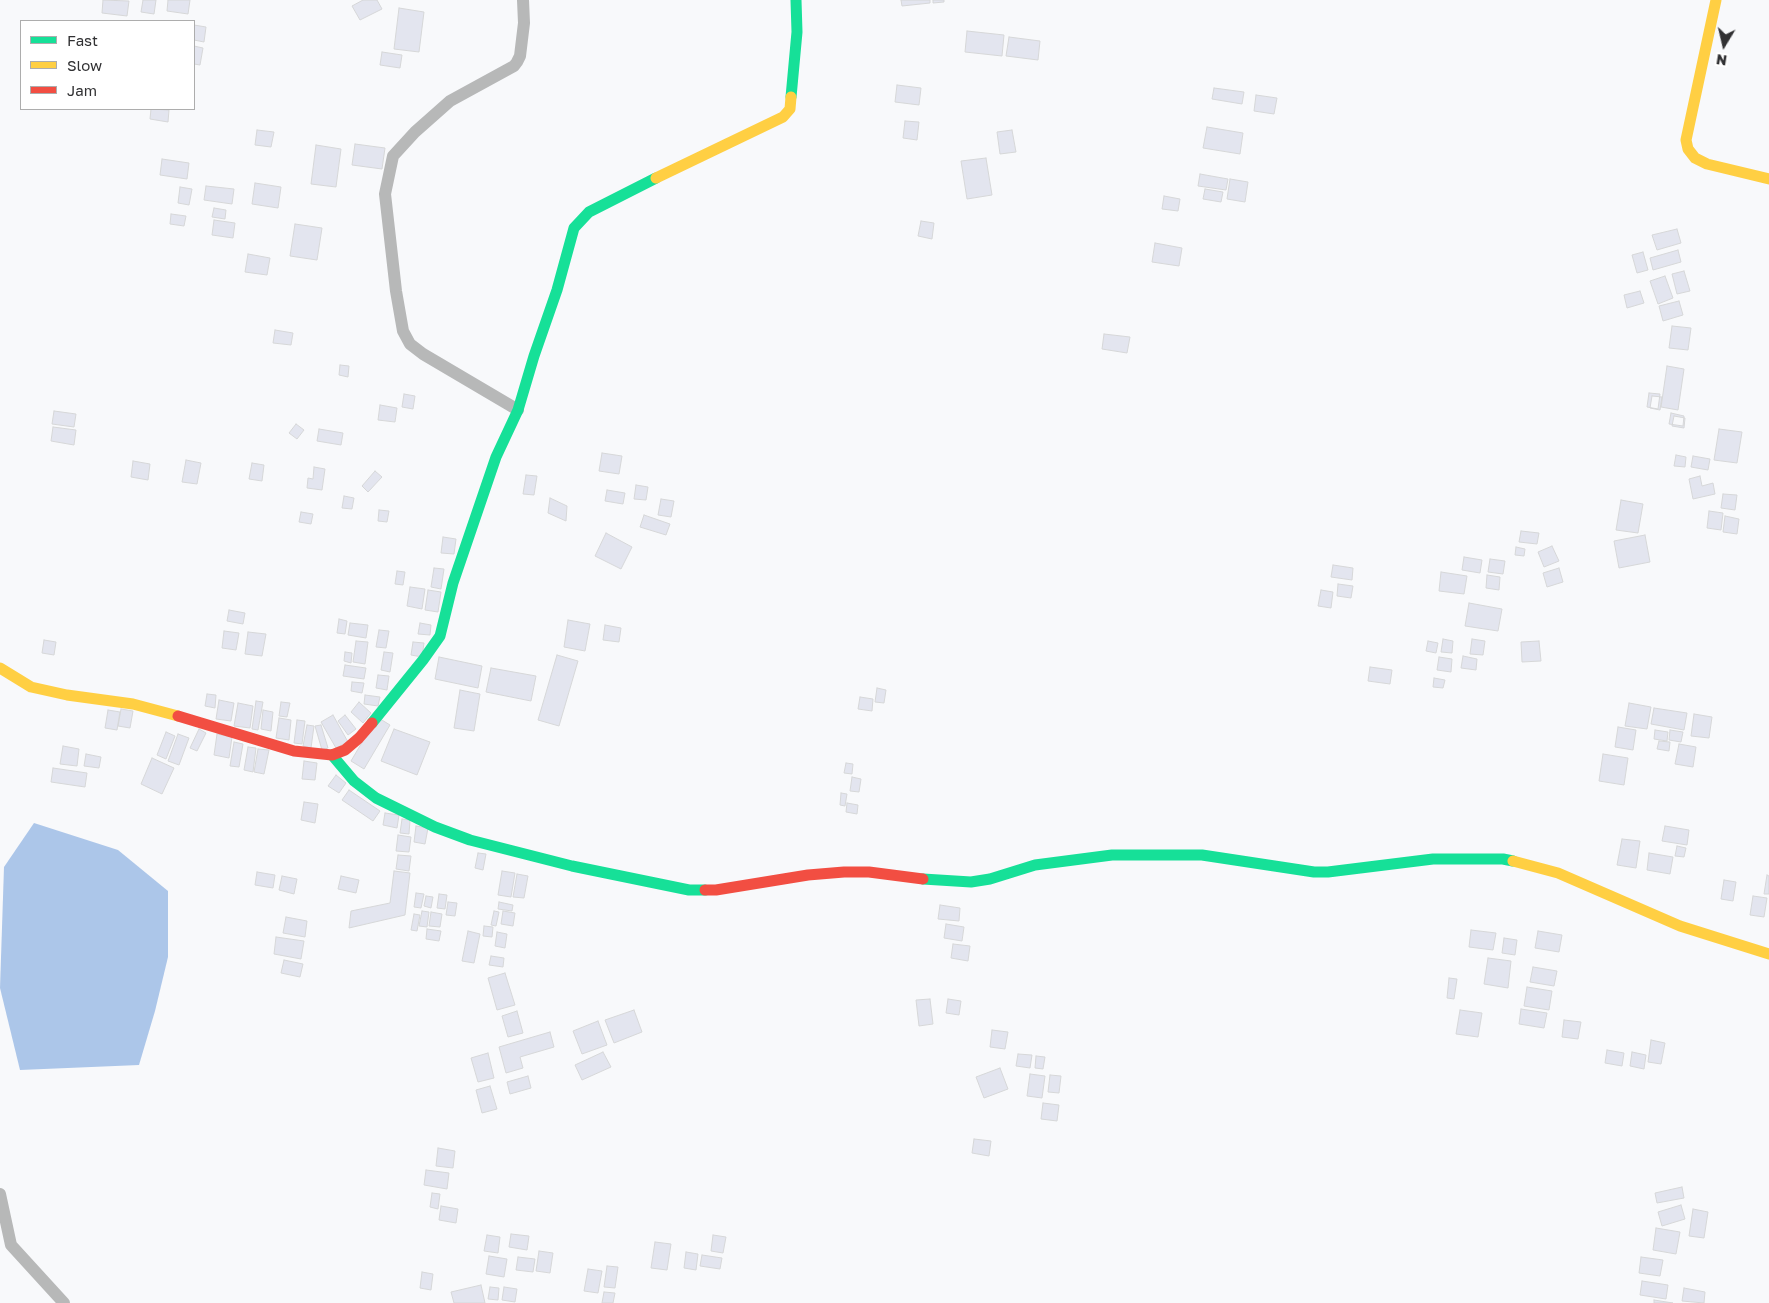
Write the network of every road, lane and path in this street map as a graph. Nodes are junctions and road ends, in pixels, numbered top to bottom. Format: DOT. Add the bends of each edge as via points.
graph roads {
  1 [pos="523,0"];
  2 [pos="796,0"];
  3 [pos="1716,0"];
  4 [pos="1769,179"];
  5 [pos="518,410"];
  6 [pos="0,668"];
  7 [pos="332,755"];
  8 [pos="1769,954"];
  9 [pos="0,1194"];
  10 [pos="64,1303"];
  1 -- 5 [label="street" via="524,23 517,62 450,101 415,132 393,156 385,194 396,291 404,332 410,344"];
  2 -- 5 [label="street" via="797,32 790,109 783,117 644,183 582,218 574,228"];
  3 -- 4 [label="street" via="1686,140 1688,149 1695,158 1707,164"];
  5 -- 7 [label="street" via="493,466 453,583 440,636 359,738 345,750"];
  6 -- 7 [label="street" via="31,687 133,704 294,751"];
  7 -- 8 [label="street" via="354,781 376,798 435,827 470,840 572,866 689,890 716,890 844,872 971,882 1035,865 1112,855 1202,855 1328,872 1458,858 1503,859 1558,872 1680,926"];
  9 -- 10 [label="street" via="11,1245"];
}
